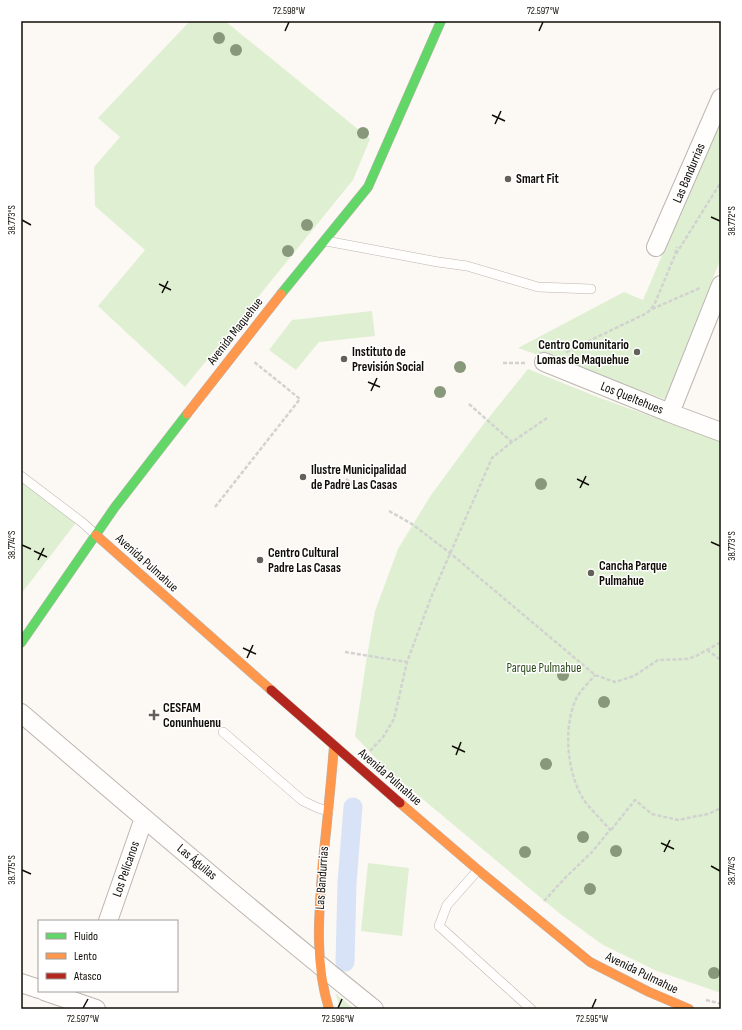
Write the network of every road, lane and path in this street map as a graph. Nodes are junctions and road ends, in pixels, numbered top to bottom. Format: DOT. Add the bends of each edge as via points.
graph roads {
  1 [pos="441,21"];
  2 [pos="721,98"];
  3 [pos="721,182"];
  4 [pos="324,241"];
  5 [pos="678,241"];
  6 [pos="656,247"];
  7 [pos="675,256"];
  8 [pos="714,285"];
  9 [pos="591,289"];
  10 [pos="717,307"];
  11 [pos="651,309"];
  12 [pos="237,349"];
  13 [pos="544,362"];
  14 [pos="503,363"];
  15 [pos="469,404"];
  16 [pos="670,413"];
  17 [pos="547,418"];
  18 [pos="721,432"];
  19 [pos="512,442"];
  20 [pos="21,476"];
  21 [pos="346,479"];
  22 [pos="355,486"];
  23 [pos="215,507"];
  24 [pos="389,511"];
  25 [pos="96,535"];
  26 [pos="450,553"];
  27 [pos="721,642"];
  28 [pos="21,643"];
  29 [pos="706,650"];
  30 [pos="344,652"];
  31 [pos="721,660"];
  32 [pos="407,662"];
  33 [pos="595,675"];
  34 [pos="21,713"];
  35 [pos="223,732"];
  36 [pos="334,746"];
  37 [pos="369,752"];
  38 [pos="721,808"];
  39 [pos="328,811"];
  40 [pos="144,818"];
  41 [pos="610,830"];
  42 [pos="478,870"];
  43 [pos="532,915"];
  44 [pos="108,920"];
  45 [pos="320,965"];
  46 [pos="21,983"];
  47 [pos="38,989"];
  48 [pos="48,992"];
  49 [pos="80,1001"];
  50 [pos="96,1009"];
  51 [pos="329,1009"];
  52 [pos="374,1009"];
  53 [pos="531,1009"];
  54 [pos="688,1009"];
  1 -- 4 [label="street, Avenida Maquehue" via="368,187"];
  2 -- 6 [label="street, Las Bandurrias"];
  3 -- 7 [label="path"];
  4 -- 9 [label="lane" via="467,266 538,286"];
  4 -- 12 [label="street, Avenida Maquehue"];
  5 -- 7 [label="path"];
  6 -- 7 [label="path"];
  7 -- 11 [label="path"];
  8 -- 10 [label="street"];
  8 -- 11 [label="path"];
  10 -- 16 [label="street"];
  11 -- 13 [label="path"];
  12 -- 23 [label="path" via="300,399"];
  12 -- 25 [label="street, Avenida Maquehue"];
  13 -- 14 [label="path"];
  13 -- 16 [label="street, Los Queltehues"];
  15 -- 19 [label="path"];
  16 -- 18 [label="street, Los Queltehues"];
  17 -- 19 [label="path"];
  19 -- 26 [label="path" via="492,458"];
  20 -- 25 [label="lane"];
  21 -- 22 [label="path"];
  24 -- 26 [label="path" via="412,524"];
  25 -- 28 [label="street, Avenida Maquehue"];
  25 -- 36 [label="street, Avenida Pulmahue"];
  26 -- 32 [label="path"];
  26 -- 33 [label="path"];
  27 -- 29 [label="path"];
  29 -- 31 [label="path"];
  29 -- 33 [label="path" via="688,659 658,660 634,676 615,682"];
  30 -- 32 [label="path"];
  32 -- 37 [label="path" via="394,719 383,737"];
  33 -- 41 [label="path" via="576,698 568,742 570,764 583,798"];
  34 -- 40 [label="street, Las Águilas"];
  35 -- 39 [label="lane" via="303,801"];
  36 -- 39 [label="street, Las Bandurrias"];
  36 -- 42 [label="street, Avenida Pulmahue"];
  38 -- 41 [label="path" via="708,814 678,820 652,814 635,800"];
  39 -- 45 [label="street, Las Bandurrias" via="321,887"];
  40 -- 44 [label="street, Los Pelícanos"];
  40 -- 45 [label="street, Las Águilas"];
  41 -- 43 [label="path"];
  42 -- 43 [label="street, Avenida Pulmahue"];
  42 -- 53 [label="lane" via="447,905 439,926"];
  43 -- 54 [label="street, Avenida Pulmahue" via="590,962"];
  45 -- 51 [label="street, Las Bandurrias"];
  45 -- 52 [label="street, Las Águilas"];
  46 -- 47 [label="street"];
  48 -- 49 [label="street"];
  49 -- 50 [label="street"];
}
